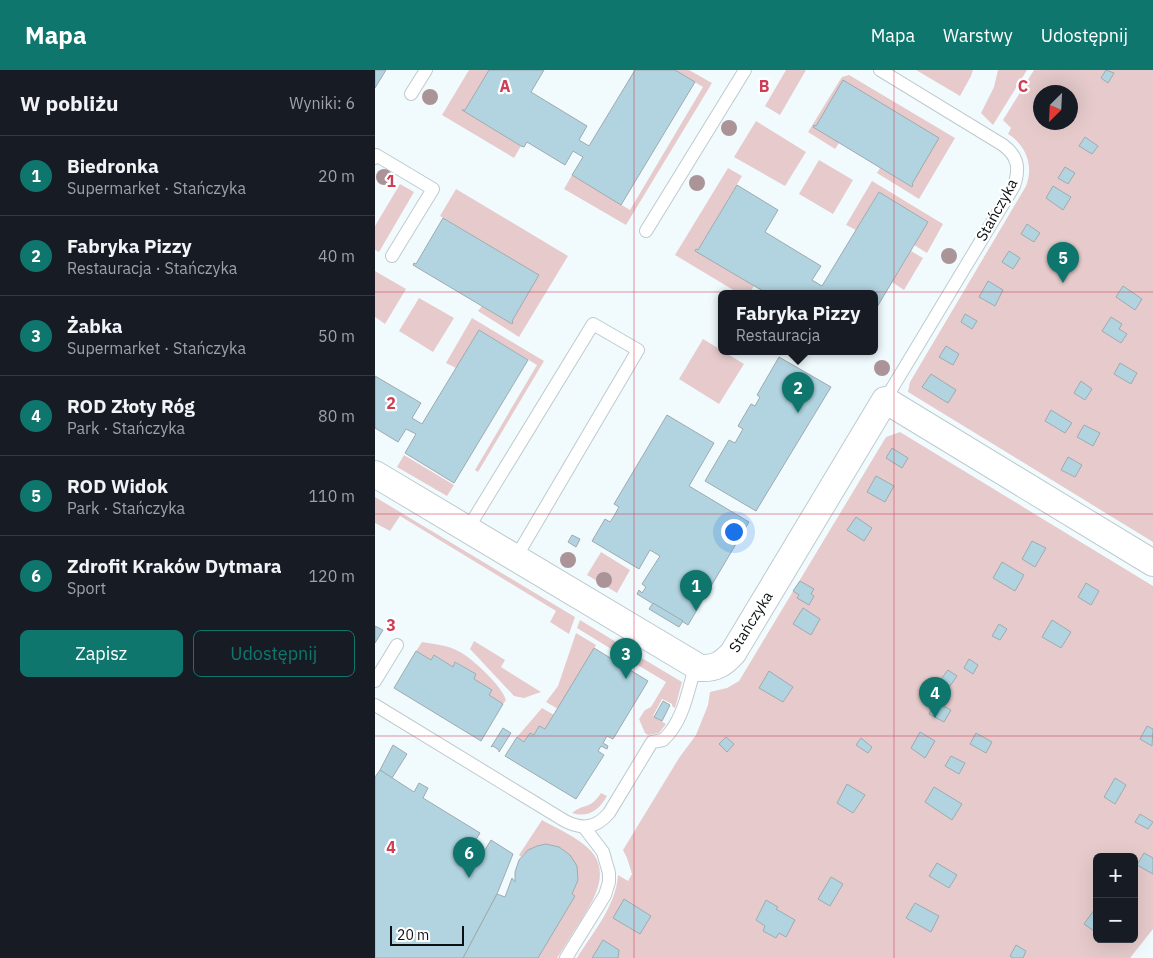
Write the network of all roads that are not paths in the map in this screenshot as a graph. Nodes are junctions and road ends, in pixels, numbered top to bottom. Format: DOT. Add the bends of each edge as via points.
graph roads {
  1 [pos="425,70"];
  2 [pos="745,70"];
  3 [pos="880,70"];
  4 [pos="411,94"];
  5 [pos="375,158"];
  6 [pos="646,231"];
  7 [pos="392,256"];
  8 [pos="885,400"];
  9 [pos="375,474"];
  10 [pos="467,530"];
  11 [pos="515,559"];
  12 [pos="1153,563"];
  13 [pos="397,645"];
  14 [pos="695,666"];
  15 [pos="375,681"];
  16 [pos="376,709"];
  17 [pos="584,827"];
  18 [pos="566,958"];
  1 -- 4 [label="lane"];
  2 -- 6 [label="lane"];
  3 -- 8 [label="lane, Stańczyka" via="1003,145 1015,156 1018,171 1012,190"];
  5 -- 7 [label="lane" via="376,155 433,189"];
  8 -- 12 [label="street"];
  8 -- 14 [label="street, Stańczyka" via="733,653 718,666"];
  9 -- 10 [label="street"];
  10 -- 11 [label="street"];
  10 -- 11 [label="lane" via="593,324 638,350"];
  11 -- 14 [label="street"];
  13 -- 15 [label="lane"];
  14 -- 17 [label="lane" via="684,707 666,737 652,742 602,821"];
  16 -- 17 [label="lane" via="555,816"];
  17 -- 18 [label="lane" via="603,852 609,882 605,895"];
}
